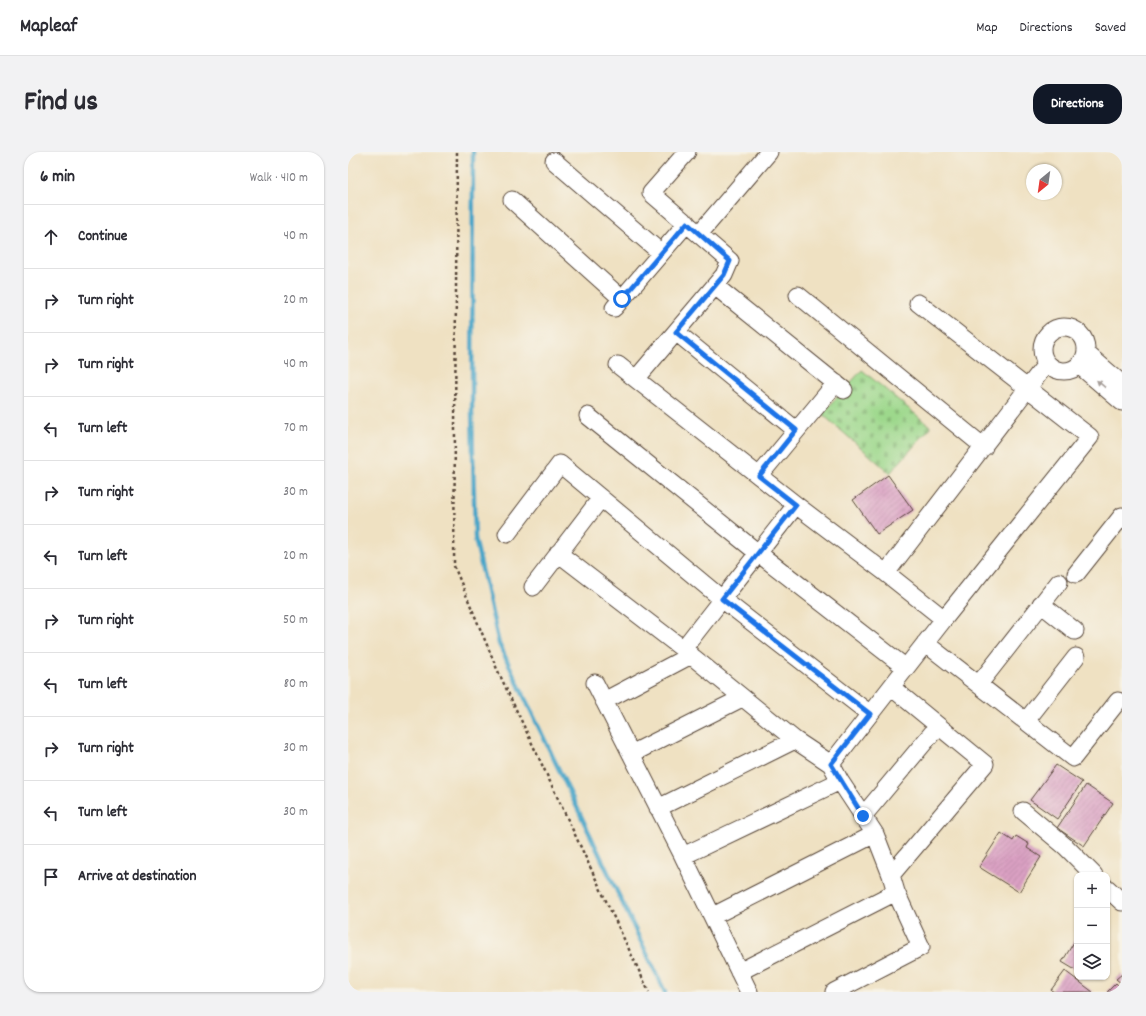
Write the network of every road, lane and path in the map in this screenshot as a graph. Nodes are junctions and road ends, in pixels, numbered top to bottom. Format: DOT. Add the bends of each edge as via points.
graph roads {
  1 [pos="457,152"];
  2 [pos="687,152"];
  3 [pos="769,152"];
  4 [pos="554,161"];
  5 [pos="512,200"];
  6 [pos="693,228"];
  7 [pos="661,253"];
  8 [pos="715,286"];
  9 [pos="798,295"];
  10 [pos="918,303"];
  11 [pos="676,332"];
  12 [pos="1082,359"];
  13 [pos="1047,363"];
  14 [pos="618,365"];
  15 [pos="636,379"];
  16 [pos="1122,384"];
  17 [pos="1028,390"];
  18 [pos="1122,402"];
  19 [pos="588,416"];
  20 [pos="796,430"];
  21 [pos="984,447"];
  22 [pos="759,476"];
  23 [pos="601,498"];
  24 [pos="796,505"];
  25 [pos="1122,516"];
  26 [pos="507,534"];
  27 [pos="558,553"];
  28 [pos="758,553"];
  29 [pos="886,573"];
  30 [pos="1076,574"];
  31 [pos="1059,582"];
  32 [pos="534,587"];
  33 [pos="722,599"];
  34 [pos="1041,604"];
  35 [pos="944,619"];
  36 [pos="1075,631"];
  37 [pos="925,643"];
  38 [pos="687,652"];
  39 [pos="1076,657"];
  40 [pos="906,668"];
  41 [pos="595,683"];
  42 [pos="979,684"];
  43 [pos="891,687"];
  44 [pos="742,698"];
  45 [pos="604,701"];
  46 [pos="1118,701"];
  47 [pos="870,714"];
  48 [pos="1026,721"];
  49 [pos="938,726"];
  50 [pos="795,740"];
  51 [pos="631,754"];
  52 [pos="831,764"];
  53 [pos="840,781"];
  54 [pos="658,808"];
  55 [pos="1023,811"];
  56 [pos="863,816"];
  57 [pos="875,834"];
  58 [pos="683,856"];
  59 [pos="1091,872"];
  60 [pos="891,875"];
  61 [pos="1110,891"];
  62 [pos="896,892"];
  63 [pos="1122,902"];
  64 [pos="712,916"];
  65 [pos="739,972"];
  66 [pos="840,990"];
  67 [pos="649,992"];
  68 [pos="749,992"];
  1 -- 67 [label="path" via="454,566 497,669"];
  2 -- 6 [label="street" via="651,193"];
  3 -- 6 [label="street"];
  4 -- 7 [label="street"];
  5 -- 7 [label="street" via="618,303"];
  6 -- 7 [label="street"];
  6 -- 8 [label="street" via="730,261 724,275"];
  8 -- 11 [label="street"];
  8 -- 20 [label="street" via="840,387"];
  9 -- 21 [label="street"];
  10 -- 17 [label="street"];
  11 -- 15 [label="street"];
  11 -- 20 [label="street"];
  12 -- 13 [label="street" via="1073,369 1060,370"];
  12 -- 13 [label="street" via="1086,346 1080,334 1067,327 1052,330 1044,342 1042,349"];
  12 -- 16 [label="street"];
  18 -- 12 [label="street, one-way"];
  13 -- 17 [label="street"];
  14 -- 15 [label="street"];
  15 -- 22 [label="street"];
  17 -- 21 [label="street"];
  17 -- 35 [label="street" via="1090,437"];
  19 -- 28 [label="street"];
  20 -- 22 [label="street"];
  21 -- 29 [label="street"];
  22 -- 24 [label="street"];
  23 -- 26 [label="street" via="560,464"];
  23 -- 27 [label="street"];
  23 -- 33 [label="street"];
  24 -- 28 [label="street"];
  24 -- 29 [label="street"];
  25 -- 30 [label="street"];
  27 -- 32 [label="street"];
  27 -- 38 [label="street"];
  28 -- 33 [label="street"];
  28 -- 40 [label="street"];
  29 -- 35 [label="street"];
  31 -- 34 [label="street"];
  33 -- 38 [label="street"];
  33 -- 47 [label="street"];
  34 -- 36 [label="street"];
  34 -- 42 [label="street"];
  35 -- 37 [label="street"];
  37 -- 40 [label="street"];
  37 -- 42 [label="street"];
  38 -- 44 [label="street"];
  38 -- 45 [label="street"];
  39 -- 48 [label="street"];
  40 -- 43 [label="street"];
  41 -- 45 [label="street"];
  42 -- 48 [label="street"];
  43 -- 47 [label="street"];
  43 -- 49 [label="street"];
  44 -- 50 [label="street"];
  44 -- 51 [label="street"];
  45 -- 51 [label="street"];
  46 -- 48 [label="street" via="1073,758"];
  47 -- 52 [label="street"];
  49 -- 56 [label="street"];
  49 -- 60 [label="street" via="985,764"];
  50 -- 52 [label="street"];
  50 -- 54 [label="street"];
  51 -- 54 [label="street"];
  52 -- 53 [label="street"];
  53 -- 56 [label="street"];
  53 -- 58 [label="street"];
  54 -- 58 [label="street"];
  55 -- 59 [label="street"];
  56 -- 57 [label="street"];
  57 -- 60 [label="street"];
  57 -- 64 [label="street"];
  58 -- 64 [label="street"];
  60 -- 62 [label="street"];
  61 -- 63 [label="street"];
  62 -- 65 [label="street"];
  62 -- 66 [label="street" via="921,947"];
  64 -- 65 [label="street"];
  65 -- 68 [label="street"];
}
